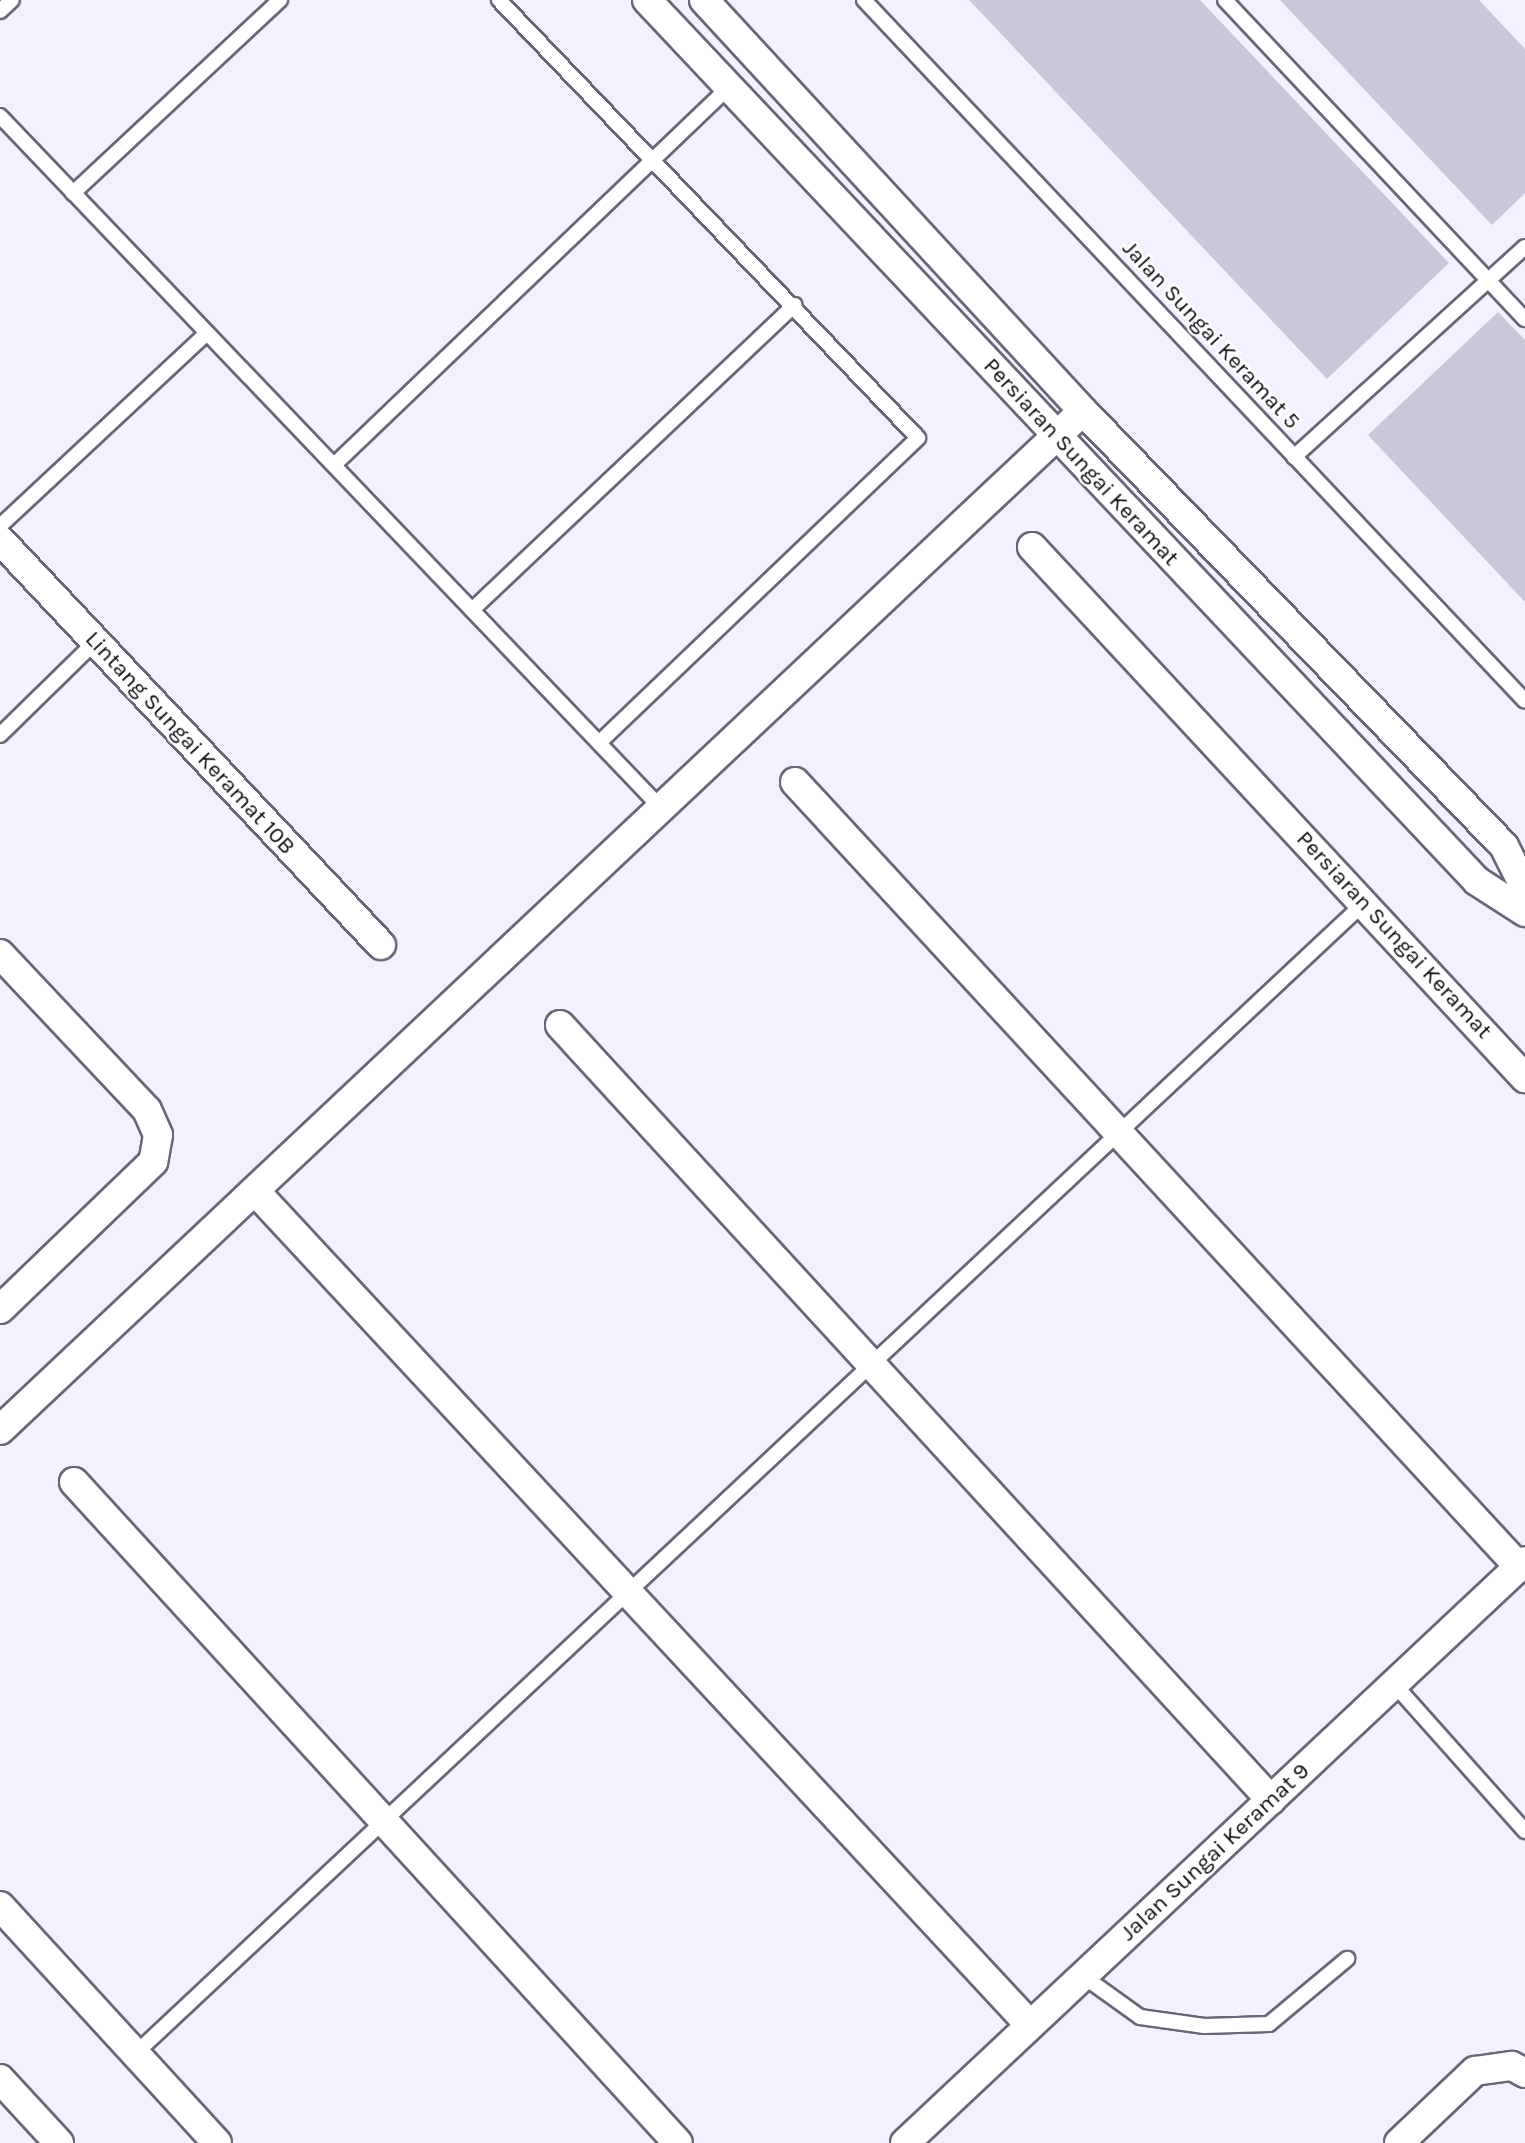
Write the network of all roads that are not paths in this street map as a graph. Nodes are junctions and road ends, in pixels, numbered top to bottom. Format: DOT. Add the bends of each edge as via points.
graph roads {
  1 [pos="12,0"];
  2 [pos="280,0"];
  3 [pos="499,0"];
  4 [pos="647,0"];
  5 [pos="704,0"];
  6 [pos="864,0"];
  7 [pos="1225,0"];
  8 [pos="0,11"];
  9 [pos="729,87"];
  10 [pos="0,116"];
  11 [pos="652,161"];
  12 [pos="73,193"];
  13 [pos="1525,247"];
  14 [pos="1488,280"];
  15 [pos="794,305"];
  16 [pos="1525,320"];
  17 [pos="207,333"];
  18 [pos="1083,411"];
  19 [pos="1058,438"];
  20 [pos="1294,457"];
  21 [pos="334,465"];
  22 [pos="0,526"];
  23 [pos="0,540"];
  24 [pos="1032,547"];
  25 [pos="472,610"];
  26 [pos="95,642"];
  27 [pos="1525,701"];
  28 [pos="0,734"];
  29 [pos="599,743"];
  30 [pos="795,782"];
  31 [pos="662,809"];
  32 [pos="1525,888"];
  33 [pos="1364,902"];
  34 [pos="1525,912"];
  35 [pos="381,945"];
  36 [pos="0,954"];
  37 [pos="560,1025"];
  38 [pos="1525,1078"];
  39 [pos="1119,1133"];
  40 [pos="255,1191"];
  41 [pos="0,1309"];
  42 [pos="872,1364"];
  43 [pos="0,1430"];
  44 [pos="74,1482"];
  45 [pos="1522,1564"];
  46 [pos="628,1592"];
  47 [pos="1394,1684"];
  48 [pos="1271,1800"];
  49 [pos="383,1821"];
  50 [pos="1525,1831"];
  51 [pos="0,1906"];
  52 [pos="1347,1959"];
  53 [pos="1083,1976"];
  54 [pos="1030,2025"];
  55 [pos="135,2054"];
  56 [pos="1525,2073"];
  57 [pos="0,2079"];
  58 [pos="57,2142"];
  59 [pos="217,2143"];
  60 [pos="678,2143"];
  61 [pos="905,2143"];
  62 [pos="1399,2143"];
  1 -- 8 [label="lane"];
  2 -- 12 [label="lane"];
  3 -- 11 [label="lane"];
  4 -- 9 [label="street, Persiaran Sungai Keramat"];
  5 -- 18 [label="street, Persiaran Sungai Keramat"];
  6 -- 20 [label="lane, Jalan Sungai Keramat 5"];
  7 -- 14 [label="lane"];
  9 -- 11 [label="lane"];
  9 -- 19 [label="street, Persiaran Sungai Keramat"];
  10 -- 12 [label="lane"];
  11 -- 15 [label="lane"];
  11 -- 21 [label="lane"];
  12 -- 17 [label="lane"];
  13 -- 14 [label="lane"];
  14 -- 16 [label="lane"];
  14 -- 20 [label="lane"];
  15 -- 25 [label="lane"];
  15 -- 29 [label="lane" via="918,438"];
  17 -- 21 [label="lane"];
  17 -- 22 [label="lane"];
  18 -- 19 [label="street"];
  18 -- 32 [label="street, Persiaran Sungai Keramat" via="1504,845"];
  19 -- 31 [label="street"];
  19 -- 34 [label="street, Persiaran Sungai Keramat" via="1477,881"];
  20 -- 27 [label="lane, Jalan Sungai Keramat 5"];
  21 -- 25 [label="lane"];
  23 -- 26 [label="street, Lintang Sungai Keramat 10B"];
  24 -- 33 [label="street, Persiaran Sungai Keramat"];
  25 -- 29 [label="lane"];
  26 -- 28 [label="lane"];
  26 -- 35 [label="street, Lintang Sungai Keramat 10B"];
  29 -- 31 [label="lane"];
  30 -- 39 [label="street"];
  31 -- 40 [label="street"];
  33 -- 38 [label="street, Persiaran Sungai Keramat"];
  33 -- 39 [label="lane"];
  36 -- 41 [label="street" via="147,1110 158,1135 153,1161"];
  37 -- 42 [label="street"];
  39 -- 42 [label="lane"];
  39 -- 45 [label="street"];
  40 -- 43 [label="street"];
  40 -- 46 [label="street"];
  42 -- 46 [label="lane"];
  42 -- 48 [label="street"];
  44 -- 49 [label="street"];
  45 -- 47 [label="street, Jalan Sungai Keramat 9"];
  46 -- 49 [label="lane"];
  46 -- 54 [label="street"];
  47 -- 48 [label="street, Jalan Sungai Keramat 9"];
  47 -- 50 [label="lane"];
  48 -- 53 [label="street, Jalan Sungai Keramat 9"];
  49 -- 55 [label="lane"];
  49 -- 60 [label="street"];
  51 -- 55 [label="street"];
  52 -- 53 [label="lane" via="1269,2024 1204,2026 1140,2017"];
  53 -- 54 [label="street, Jalan Sungai Keramat 9"];
  54 -- 61 [label="street, Jalan Sungai Keramat 9"];
  55 -- 59 [label="street"];
  56 -- 62 [label="street" via="1512,2066 1475,2071"];
  57 -- 58 [label="street"];
}
